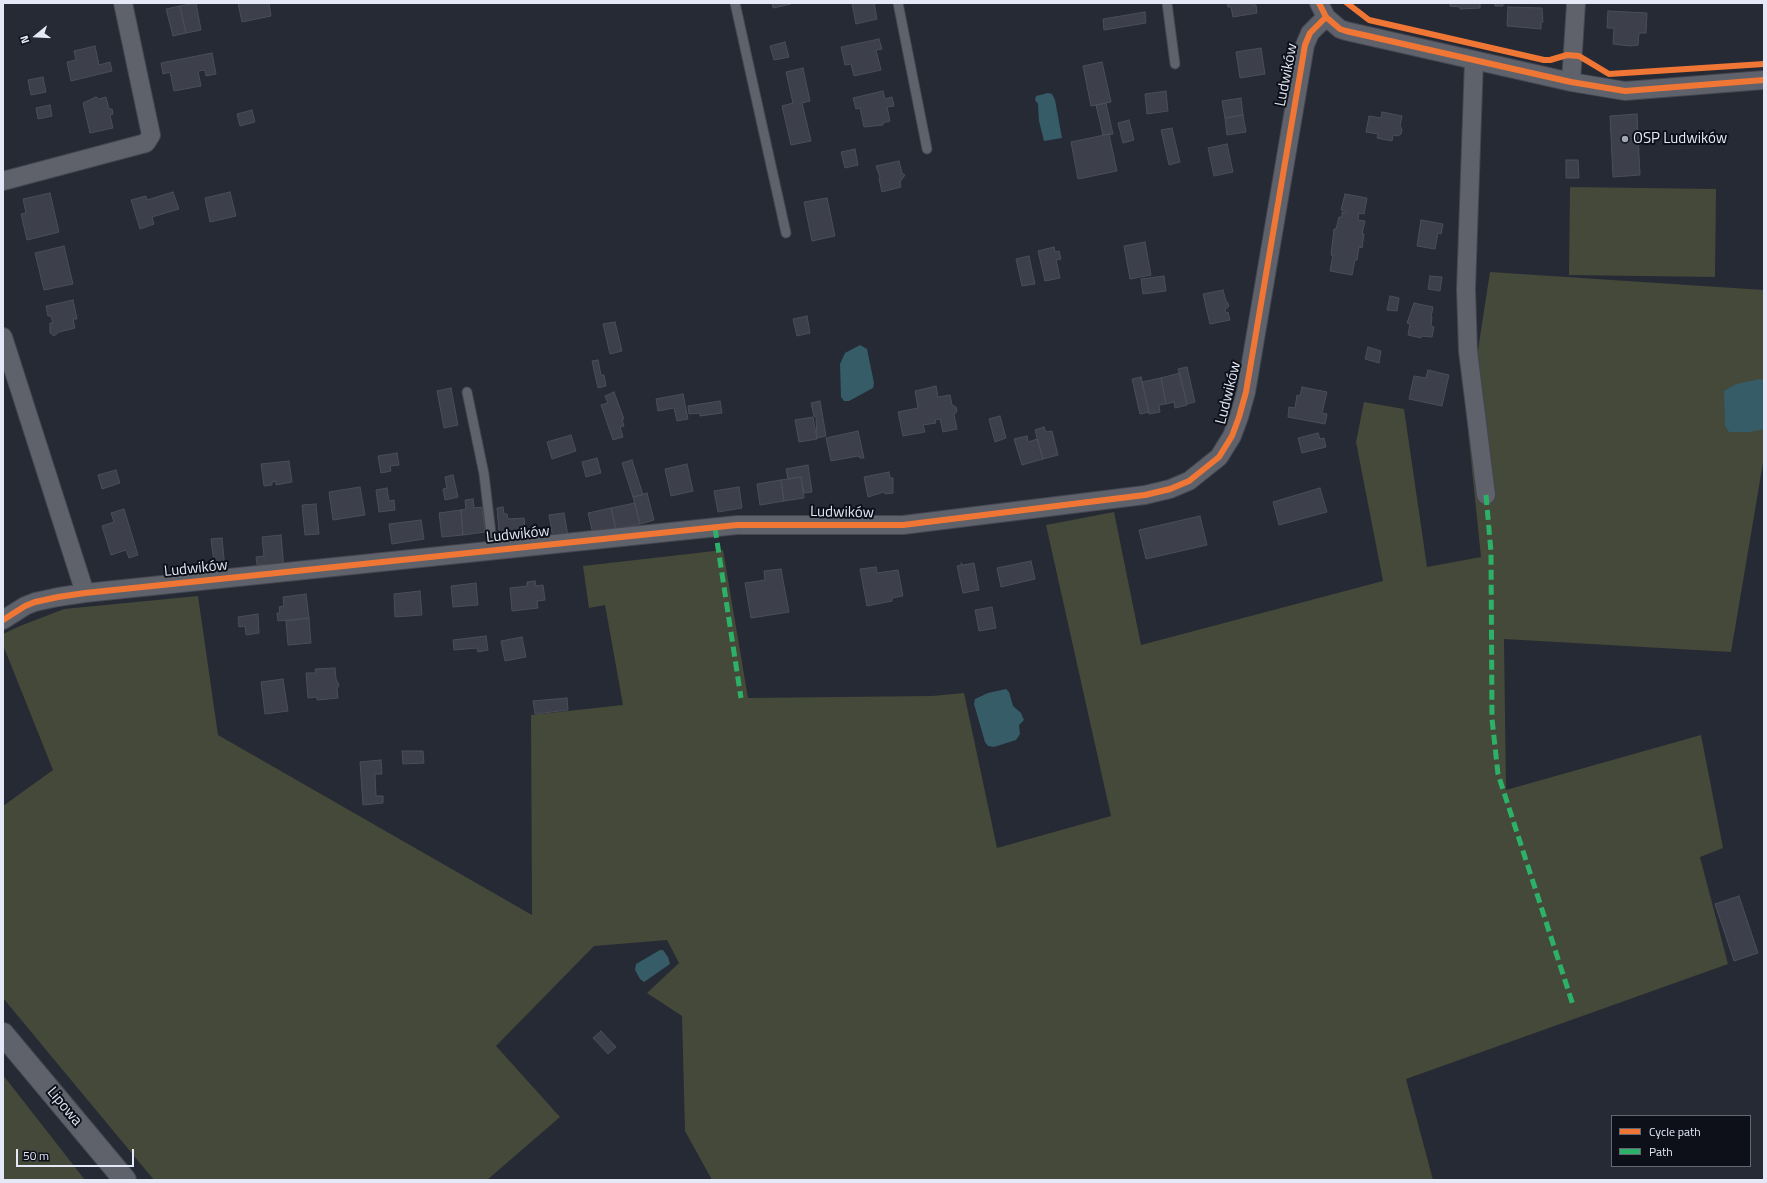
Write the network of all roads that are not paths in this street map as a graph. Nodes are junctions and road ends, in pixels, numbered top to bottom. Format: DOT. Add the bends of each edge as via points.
graph roads {
  1 [pos="123,3"];
  2 [pos="735,3"];
  3 [pos="898,3"];
  4 [pos="1167,3"];
  5 [pos="1576,3"];
  6 [pos="1323,10"];
  7 [pos="1474,60"];
  8 [pos="1175,64"];
  9 [pos="1764,80"];
  10 [pos="1571,82"];
  11 [pos="927,149"];
  12 [pos="3,181"];
  13 [pos="786,233"];
  14 [pos="3,337"];
  15 [pos="467,392"];
  16 [pos="1486,495"];
  17 [pos="493,551"];
  18 [pos="85,593"];
  19 [pos="3,620"];
  20 [pos="3,1034"];
  21 [pos="125,1180"];
  1 -- 12 [label="street" via="151,135 146,143"];
  2 -- 13 [label="lane"];
  3 -- 11 [label="lane"];
  4 -- 8 [label="lane"];
  5 -- 10 [label="street"];
  6 -- 7 [label="street" via="1340,29 1351,33"];
  6 -- 17 [label="street, Ludwików" via="1305,45 1246,392 1239,418 1219,457 1189,481 1145,495 903,525 737,525"];
  7 -- 10 [label="street"];
  7 -- 16 [label="street" via="1466,290 1468,351"];
  9 -- 10 [label="street" via="1625,91"];
  14 -- 18 [label="street"];
  15 -- 17 [label="lane" via="484,474"];
  17 -- 18 [label="street, Ludwików"];
  18 -- 19 [label="street, Ludwików" via="35,602"];
  20 -- 21 [label="main road, Lipowa"];
}
